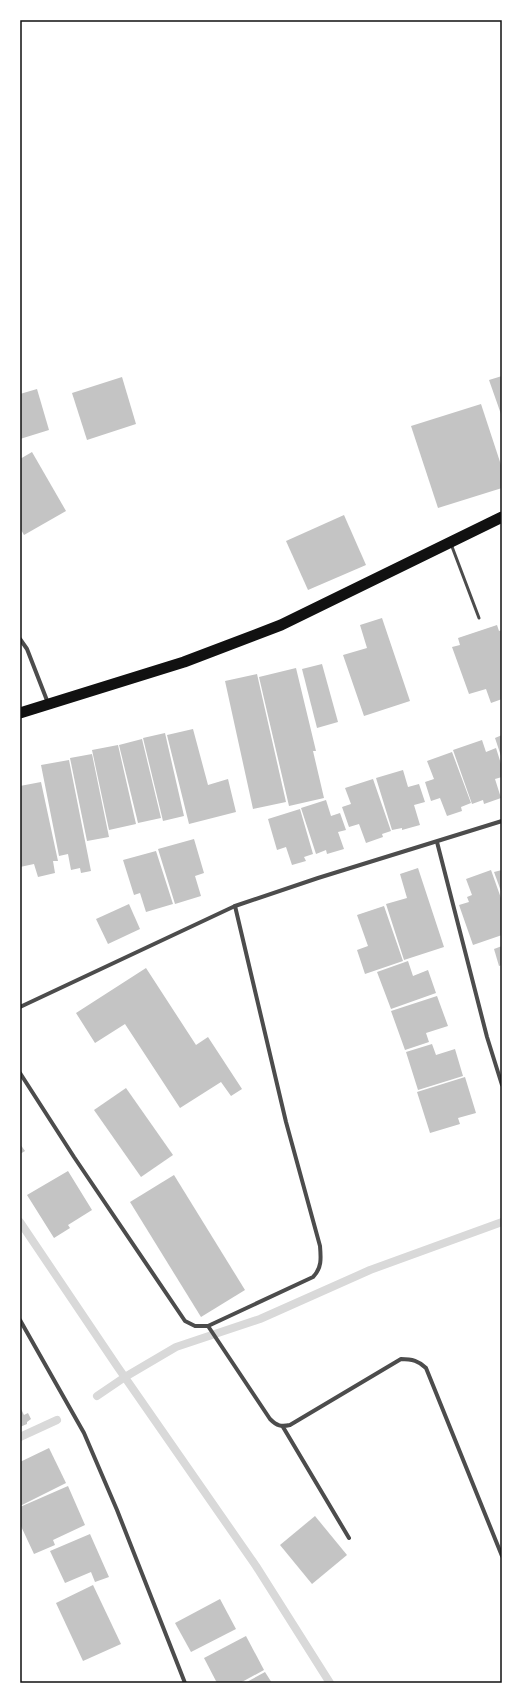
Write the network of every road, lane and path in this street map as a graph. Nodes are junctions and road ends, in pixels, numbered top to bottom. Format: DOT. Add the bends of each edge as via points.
graph roads {
  1 [pos="502,517"];
  2 [pos="451,542"];
  3 [pos="479,618"];
  4 [pos="20,639"];
  5 [pos="49,704"];
  6 [pos="20,713"];
  7 [pos="502,821"];
  8 [pos="437,842"];
  9 [pos="235,906"];
  10 [pos="20,1007"];
  11 [pos="20,1073"];
  12 [pos="502,1085"];
  13 [pos="20,1320"];
  14 [pos="208,1326"];
  15 [pos="283,1427"];
  16 [pos="349,1538"];
  17 [pos="502,1556"];
  18 [pos="185,1683"];
  1 -- 2 [label="highway"];
  2 -- 3 [label="lane"];
  2 -- 5 [label="highway" via="281,625 184,662"];
  4 -- 5 [label="street" via="27,649"];
  5 -- 6 [label="highway"];
  7 -- 8 [label="street"];
  8 -- 9 [label="street"];
  8 -- 12 [label="street" via="487,1037"];
  9 -- 10 [label="street"];
  9 -- 14 [label="street" via="286,1122 320,1246 321,1264 313,1277"];
  11 -- 14 [label="street" via="180,1315 195,1326"];
  13 -- 18 [label="street" via="84,1433"];
  14 -- 15 [label="street" via="270,1419"];
  15 -- 16 [label="street"];
  15 -- 17 [label="street" via="401,1359 418,1361 426,1368"];
}
